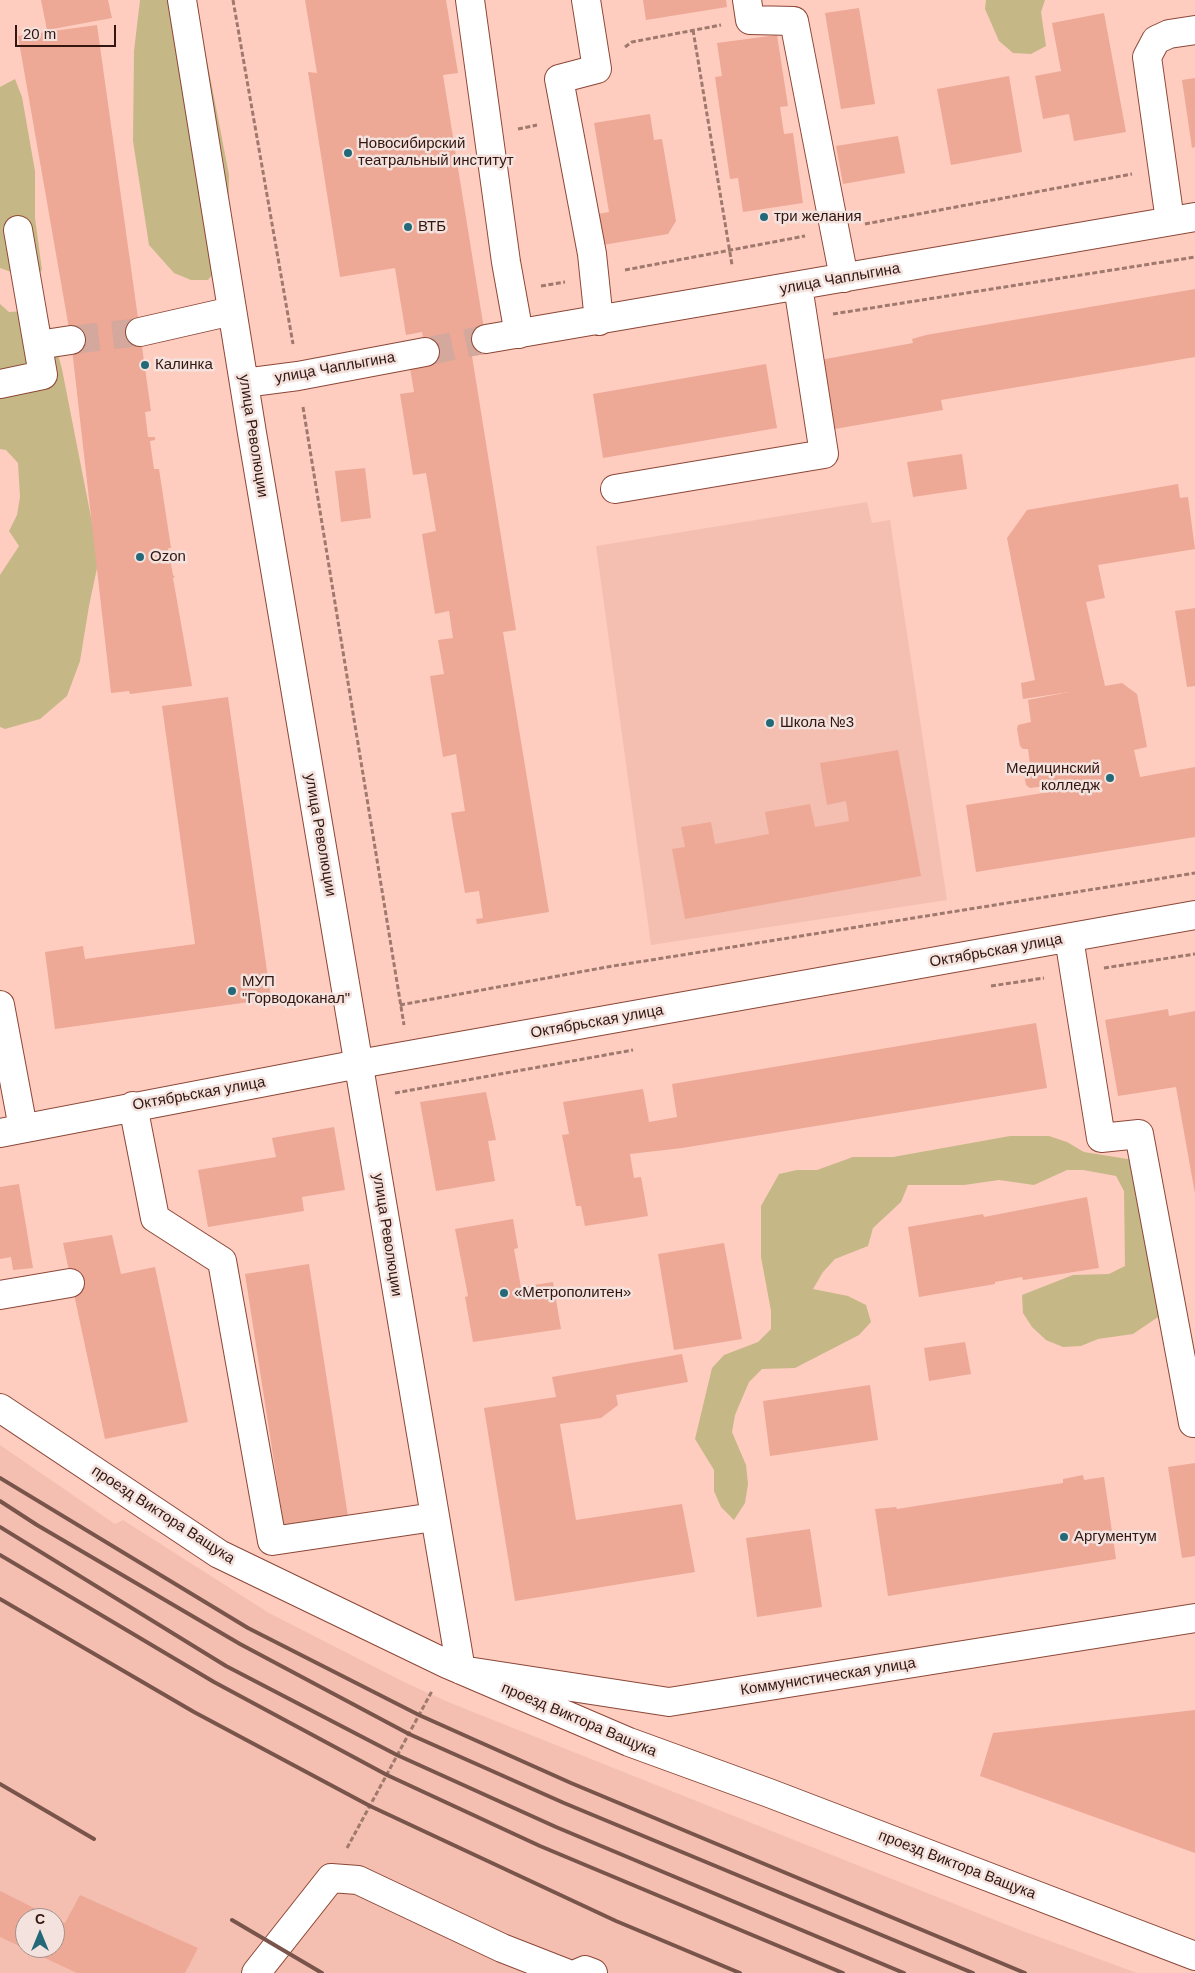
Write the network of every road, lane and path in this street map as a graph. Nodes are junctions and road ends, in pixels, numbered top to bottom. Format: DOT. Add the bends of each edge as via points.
graph roads {
  1 [pos="182,0"];
  2 [pos="233,0"];
  3 [pos="470,0"];
  4 [pos="586,0"];
  5 [pos="749,10"];
  6 [pos="693,30"];
  7 [pos="1195,30"];
  8 [pos="597,69"];
  9 [pos="566,119"];
  10 [pos="489,136"];
  11 [pos="1182,219"];
  12 [pos="18,230"];
  13 [pos="1195,257"];
  14 [pos="844,278"];
  15 [pos="798,286"];
  16 [pos="737,297"];
  17 [pos="232,312"];
  18 [pos="803,319"];
  19 [pos="599,321"];
  20 [pos="140,332"];
  21 [pos="519,334"];
  22 [pos="486,339"];
  23 [pos="71,340"];
  24 [pos="38,345"];
  25 [pos="425,352"];
  26 [pos="298,376"];
  27 [pos="244,383"];
  28 [pos="0,384"];
  29 [pos="615,490"];
  30 [pos="1195,873"];
  31 [pos="1195,915"];
  32 [pos="1069,938"];
  33 [pos="1195,954"];
  34 [pos="1075,973"];
  35 [pos="986,987"];
  36 [pos="0,1005"];
  37 [pos="400,1005"];
  38 [pos="636,1049"];
  39 [pos="409,1055"];
  40 [pos="359,1064"];
  41 [pos="415,1090"];
  42 [pos="364,1099"];
  43 [pos="133,1106"];
  44 [pos="11,1130"];
  45 [pos="70,1283"];
  46 [pos="0,1295"];
  47 [pos="0,1408"];
  48 [pos="1195,1423"];
  49 [pos="434,1517"];
  50 [pos="1195,1618"];
  51 [pos="454,1667"];
  52 [pos="331,1878"];
  53 [pos="1195,1956"];
  54 [pos="256,1973"];
  55 [pos="566,1973"];
  56 [pos="578,1973"];
  57 [pos="592,1973"];
  1 -- 17 [label="street, улица Революции"];
  2 -- 26 [label="path"];
  3 -- 10 [label="street"];
  4 -- 8 [label="street"];
  5 -- 6 [label="path"];
  5 -- 14 [label="street" via="794,21"];
  6 -- 8 [label="path" via="632,42"];
  6 -- 16 [label="path"];
  7 -- 11 [label="street" via="1169,34 1156,40 1147,57"];
  8 -- 9 [label="street" via="559,79"];
  9 -- 10 [label="path"];
  9 -- 19 [label="street" via="592,254"];
  10 -- 21 [label="street"];
  11 -- 14 [label="street, улица Чаплыгина"];
  12 -- 24 [label="street"];
  13 -- 18 [label="path"];
  14 -- 15 [label="street, улица Чаплыгина"];
  15 -- 16 [label="street, улица Чаплыгина"];
  15 -- 18 [label="street"];
  16 -- 19 [label="street, улица Чаплыгина"];
  17 -- 20 [label="street"];
  17 -- 27 [label="street, улица Революции"];
  18 -- 29 [label="street" via="824,454"];
  19 -- 21 [label="street, улица Чаплыгина"];
  21 -- 22 [label="street, улица Чаплыгина"];
  23 -- 24 [label="street"];
  24 -- 28 [label="street" via="43,375"];
  25 -- 26 [label="street, улица Чаплыгина"];
  26 -- 27 [label="street, улица Чаплыгина"];
  26 -- 37 [label="path"];
  27 -- 40 [label="street, улица Революции"];
  30 -- 37 [label="path" via="617,965"];
  31 -- 32 [label="street, Октябрьская улица"];
  32 -- 34 [label="street"];
  32 -- 39 [label="street, Октябрьская улица"];
  33 -- 34 [label="path"];
  34 -- 35 [label="path"];
  34 -- 48 [label="street" via="1101,1138 1139,1134"];
  36 -- 44 [label="street"];
  37 -- 39 [label="path"];
  38 -- 41 [label="path"];
  39 -- 40 [label="street, Октябрьская улица"];
  39 -- 41 [label="path"];
  40 -- 42 [label="street, улица Революции"];
  40 -- 43 [label="street, Октябрьская улица"];
  41 -- 42 [label="path"];
  42 -- 49 [label="street, улица Революции"];
  43 -- 44 [label="street, Октябрьская улица"];
  43 -- 49 [label="street" via="155,1218 222,1260 272,1541"];
  45 -- 46 [label="street"];
  47 -- 51 [label="street, проезд Виктора Ващука" via="219,1554"];
  49 -- 51 [label="street, улица Революции"];
  50 -- 51 [label="street, Коммунистическая улица" via="669,1702"];
  51 -- 52 [label="path"];
  51 -- 53 [label="street, проезд Виктора Ващука" via="629,1742"];
  52 -- 54 [label="street"];
  52 -- 55 [label="street" via="358,1880 502,1948"];
  56 -- 57 [label="street" via="585,1970"];
}
